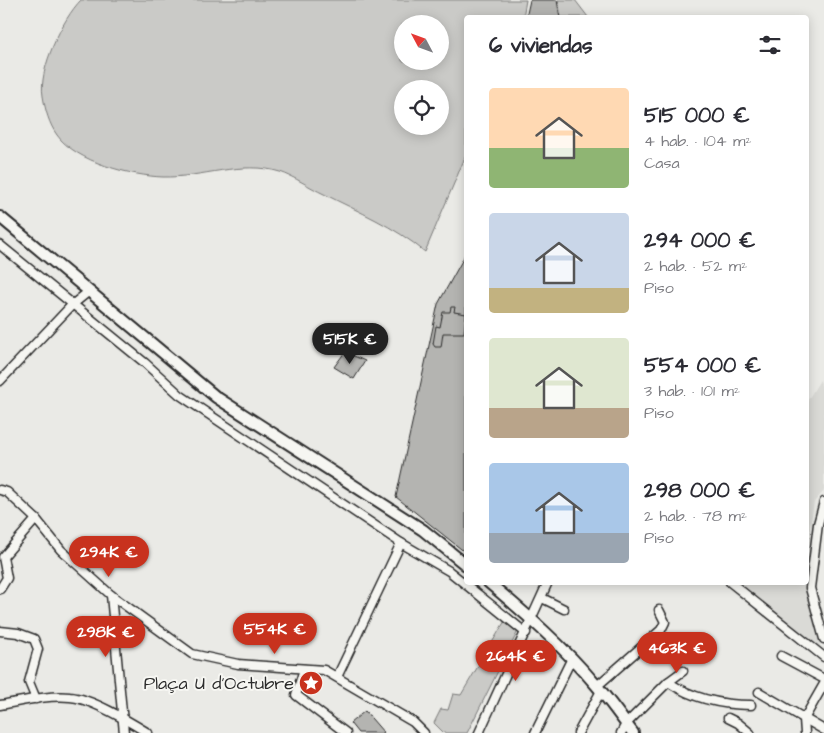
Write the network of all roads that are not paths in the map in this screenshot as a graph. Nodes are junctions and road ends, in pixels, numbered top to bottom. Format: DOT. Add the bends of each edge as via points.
graph roads {
  1 [pos="0,217"];
  2 [pos="0,245"];
  3 [pos="88,292"];
  4 [pos="72,305"];
  5 [pos="0,381"];
  6 [pos="0,490"];
  7 [pos="824,502"];
  8 [pos="36,519"];
  9 [pos="821,532"];
  10 [pos="401,543"];
  11 [pos="464,563"];
  12 [pos="464,583"];
  13 [pos="466,585"];
  14 [pos="492,585"];
  15 [pos="547,585"];
  16 [pos="734,585"];
  17 [pos="0,589"];
  18 [pos="111,595"];
  19 [pos="542,598"];
  20 [pos="564,609"];
  21 [pos="659,610"];
  22 [pos="533,620"];
  23 [pos="0,631"];
  24 [pos="526,633"];
  25 [pos="824,639"];
  26 [pos="781,656"];
  27 [pos="824,657"];
  28 [pos="572,658"];
  29 [pos="304,669"];
  30 [pos="683,671"];
  31 [pos="337,677"];
  32 [pos="824,679"];
  33 [pos="668,682"];
  34 [pos="824,684"];
  35 [pos="599,688"];
  36 [pos="759,692"];
  37 [pos="36,698"];
  38 [pos="0,705"];
  39 [pos="751,705"];
  40 [pos="728,718"];
  41 [pos="804,718"];
  42 [pos="123,720"];
  43 [pos="624,728"];
  44 [pos="824,730"];
  45 [pos="124,733"];
  46 [pos="148,733"];
  47 [pos="346,733"];
  48 [pos="424,733"];
  49 [pos="479,733"];
  50 [pos="535,733"];
  51 [pos="578,733"];
  52 [pos="633,733"];
  53 [pos="750,733"];
  54 [pos="805,733"];
  1 -- 3 [label="main road"];
  2 -- 4 [label="street"];
  3 -- 4 [label="street"];
  3 -- 11 [label="main road" via="216,396 415,524"];
  4 -- 5 [label="street"];
  4 -- 10 [label="street" via="180,395"];
  6 -- 8 [label="street" via="7,492"];
  7 -- 9 [label="street" via="818,524"];
  8 -- 17 [label="street" via="3,557 7,578"];
  8 -- 18 [label="street" via="61,550"];
  9 -- 25 [label="street" via="811,569 810,588"];
  10 -- 12 [label="street"];
  10 -- 31 [label="street"];
  13 -- 24 [label="street"];
  14 -- 22 [label="main road"];
  15 -- 19 [label="street"];
  16 -- 27 [label="street"];
  18 -- 29 [label="street" via="192,654 238,664"];
  18 -- 42 [label="street"];
  19 -- 20 [label="street"];
  19 -- 22 [label="street"];
  21 -- 35 [label="street" via="665,622 660,630"];
  22 -- 24 [label="street"];
  22 -- 28 [label="main road"];
  23 -- 37 [label="street" via="18,632 34,639 38,649 29,682"];
  24 -- 49 [label="street"];
  26 -- 32 [label="street"];
  28 -- 35 [label="main road"];
  28 -- 50 [label="street"];
  29 -- 31 [label="street" via="324,670"];
  29 -- 47 [label="street" via="296,695"];
  30 -- 33 [label="street"];
  31 -- 48 [label="street" via="413,722"];
  33 -- 39 [label="street" via="697,697"];
  33 -- 43 [label="street"];
  34 -- 41 [label="street"];
  35 -- 43 [label="main road"];
  35 -- 51 [label="street"];
  36 -- 41 [label="street"];
  37 -- 38 [label="street"];
  37 -- 42 [label="street" via="72,696"];
  40 -- 53 [label="street"];
  41 -- 44 [label="street"];
  41 -- 54 [label="street"];
  42 -- 45 [label="street"];
  42 -- 46 [label="street"];
  43 -- 52 [label="main road"];
}
